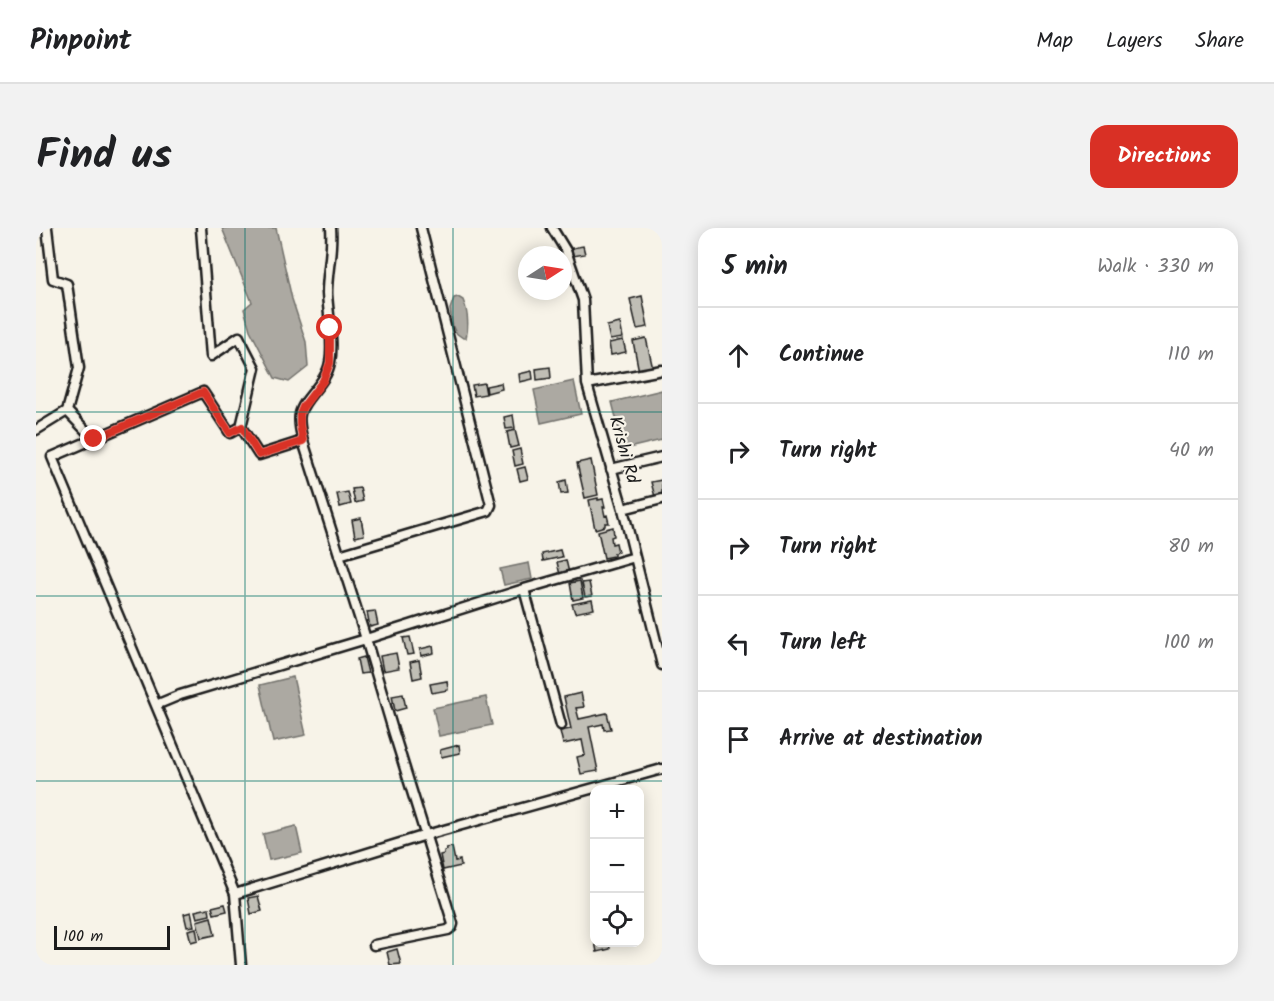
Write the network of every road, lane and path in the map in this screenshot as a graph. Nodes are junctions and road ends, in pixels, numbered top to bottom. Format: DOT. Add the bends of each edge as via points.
graph roads {
  1 [pos="47,228"];
  2 [pos="201,228"];
  3 [pos="331,228"];
  4 [pos="421,228"];
  5 [pos="552,228"];
  6 [pos="662,370"];
  7 [pos="587,384"];
  8 [pos="67,411"];
  9 [pos="242,427"];
  10 [pos="36,430"];
  11 [pos="94,439"];
  12 [pos="303,441"];
  13 [pos="662,457"];
  14 [pos="611,469"];
  15 [pos="662,499"];
  16 [pos="623,509"];
  17 [pos="339,555"];
  18 [pos="635,557"];
  19 [pos="524,589"];
  20 [pos="366,639"];
  21 [pos="662,665"];
  22 [pos="156,705"];
  23 [pos="561,725"];
  24 [pos="662,769"];
  25 [pos="426,835"];
  26 [pos="235,894"];
  27 [pos="374,945"];
  28 [pos="241,965"];
  1 -- 8 [label="street" via="53,279 67,284 79,368"];
  2 -- 9 [label="street" via="211,356 239,337 255,368"];
  3 -- 12 [label="street" via="327,290 330,363 323,381 300,414"];
  4 -- 17 [label="street" via="491,506 488,511"];
  5 -- 7 [label="street, Krishi Rd" via="566,252 583,300"];
  6 -- 7 [label="street"];
  7 -- 14 [label="street, Krishi Rd"];
  8 -- 10 [label="street"];
  8 -- 11 [label="street"];
  9 -- 11 [label="street" via="230,433 203,392"];
  9 -- 12 [label="street" via="259,455"];
  11 -- 22 [label="street" via="51,457"];
  12 -- 17 [label="street"];
  13 -- 14 [label="street"];
  14 -- 16 [label="street, Krishi Rd"];
  15 -- 16 [label="street"];
  16 -- 18 [label="street, Krishi Rd"];
  17 -- 20 [label="street"];
  18 -- 19 [label="street"];
  18 -- 21 [label="street, Krishi Rd"];
  19 -- 20 [label="street"];
  19 -- 23 [label="street"];
  20 -- 22 [label="street"];
  20 -- 25 [label="street"];
  22 -- 26 [label="street"];
  24 -- 25 [label="street"];
  25 -- 26 [label="street"];
  25 -- 27 [label="street" via="452,927"];
  26 -- 28 [label="street"];
}
